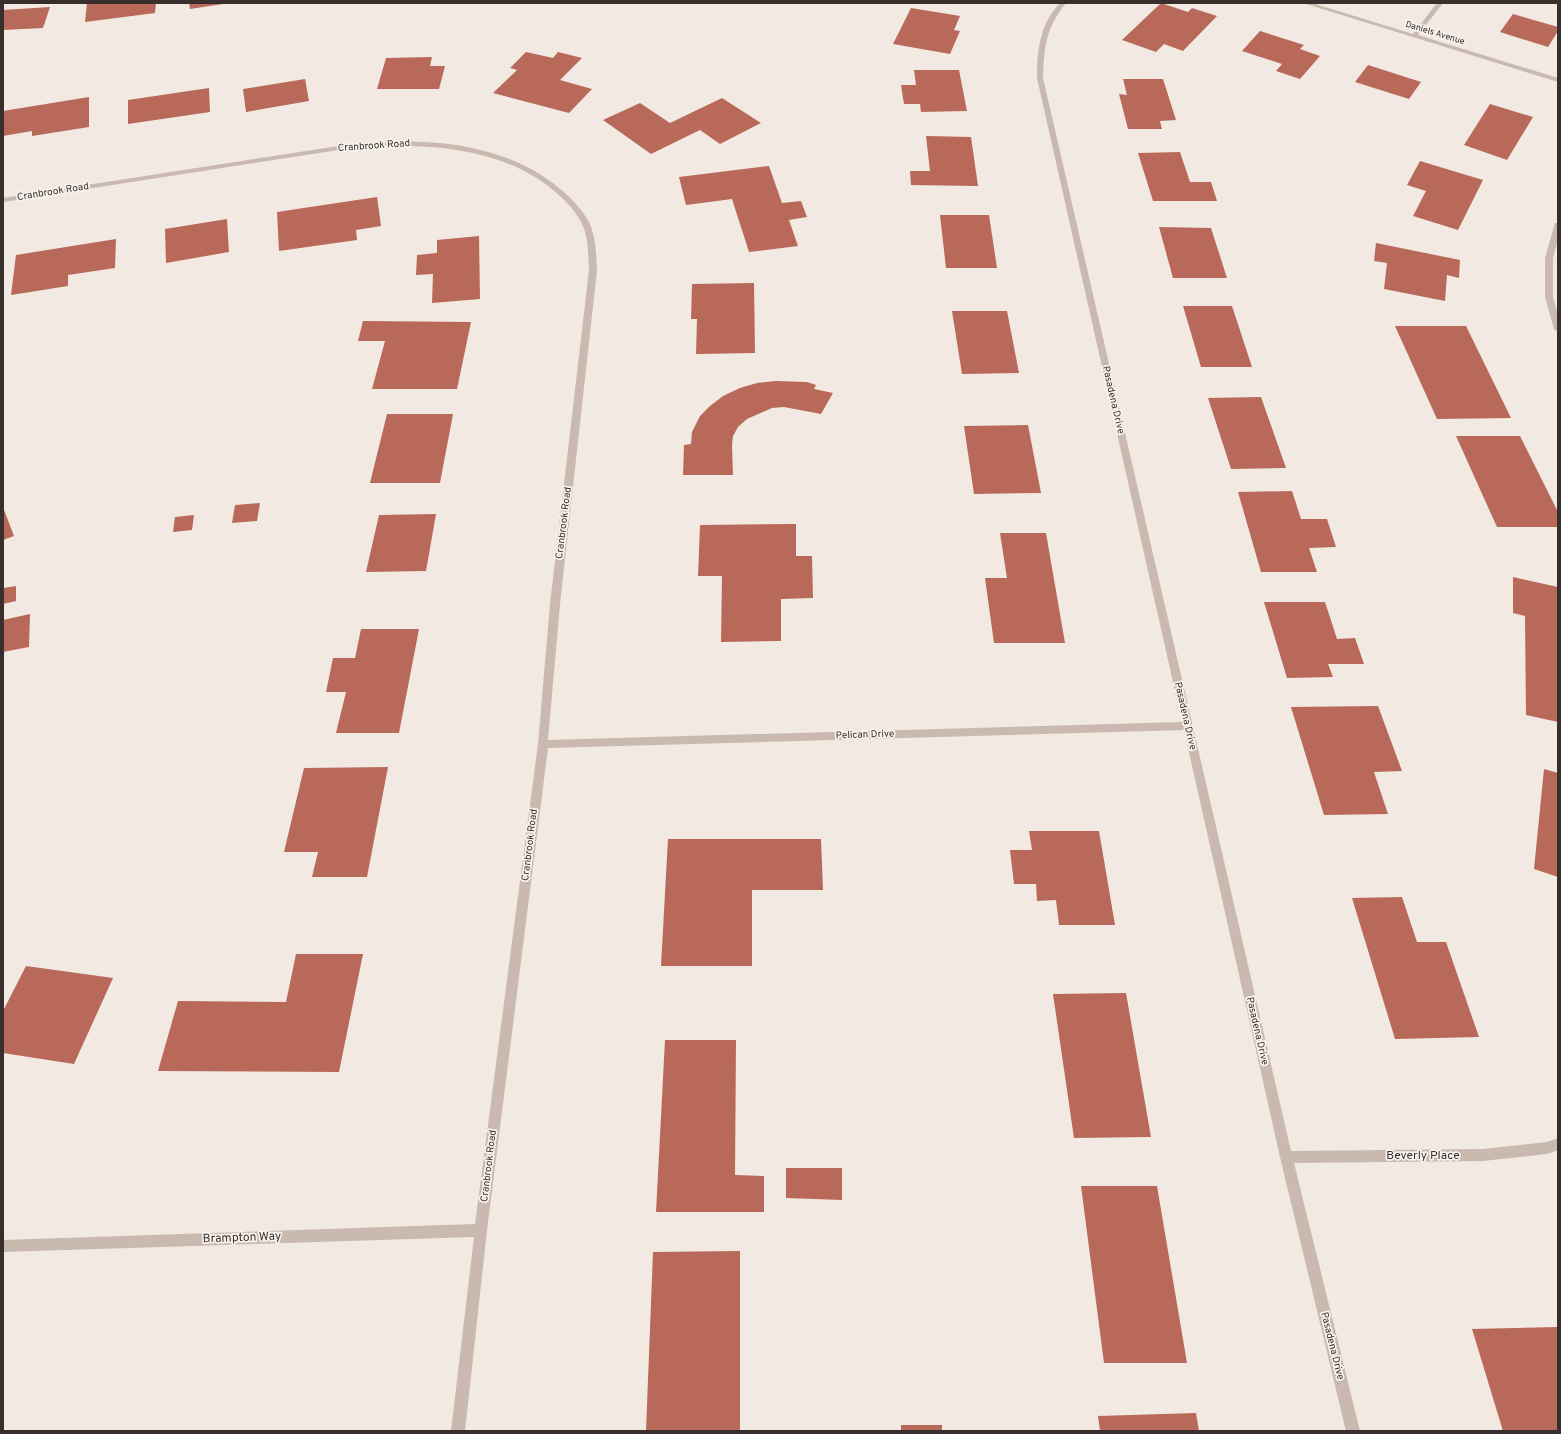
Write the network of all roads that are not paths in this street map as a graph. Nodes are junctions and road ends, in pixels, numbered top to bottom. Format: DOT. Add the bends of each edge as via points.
graph roads {
  1 [pos="1063,3"];
  2 [pos="1306,3"];
  3 [pos="1440,3"];
  4 [pos="1414,36"];
  5 [pos="1558,80"];
  6 [pos="3,200"];
  7 [pos="1558,225"];
  8 [pos="1558,329"];
  9 [pos="1187,726"];
  10 [pos="543,744"];
  11 [pos="1558,1144"];
  12 [pos="1286,1157"];
  13 [pos="480,1230"];
  14 [pos="3,1246"];
  15 [pos="458,1431"];
  16 [pos="1353,1431"];
  1 -- 9 [label="street, Pasadena Drive" via="1046,28 1040,51 1040,78"];
  2 -- 4 [label="street, Daniels Avenue"];
  3 -- 4 [label="street"];
  4 -- 5 [label="street, Daniels Avenue"];
  6 -- 10 [label="street, Cranbrook Road" via="358,145 403,143 475,151 505,161 540,178 563,195 583,217 591,240 593,270 555,604"];
  7 -- 8 [label="street" via="1549,258 1550,297"];
  9 -- 10 [label="street, Pelican Drive"];
  9 -- 12 [label="street, Pasadena Drive"];
  10 -- 13 [label="street, Cranbrook Road"];
  11 -- 12 [label="street, Beverly Place" via="1546,1148 1483,1155"];
  12 -- 16 [label="street, Pasadena Drive"];
  13 -- 14 [label="street, Brampton Way"];
  13 -- 15 [label="street, Cranbrook Road"];
}
